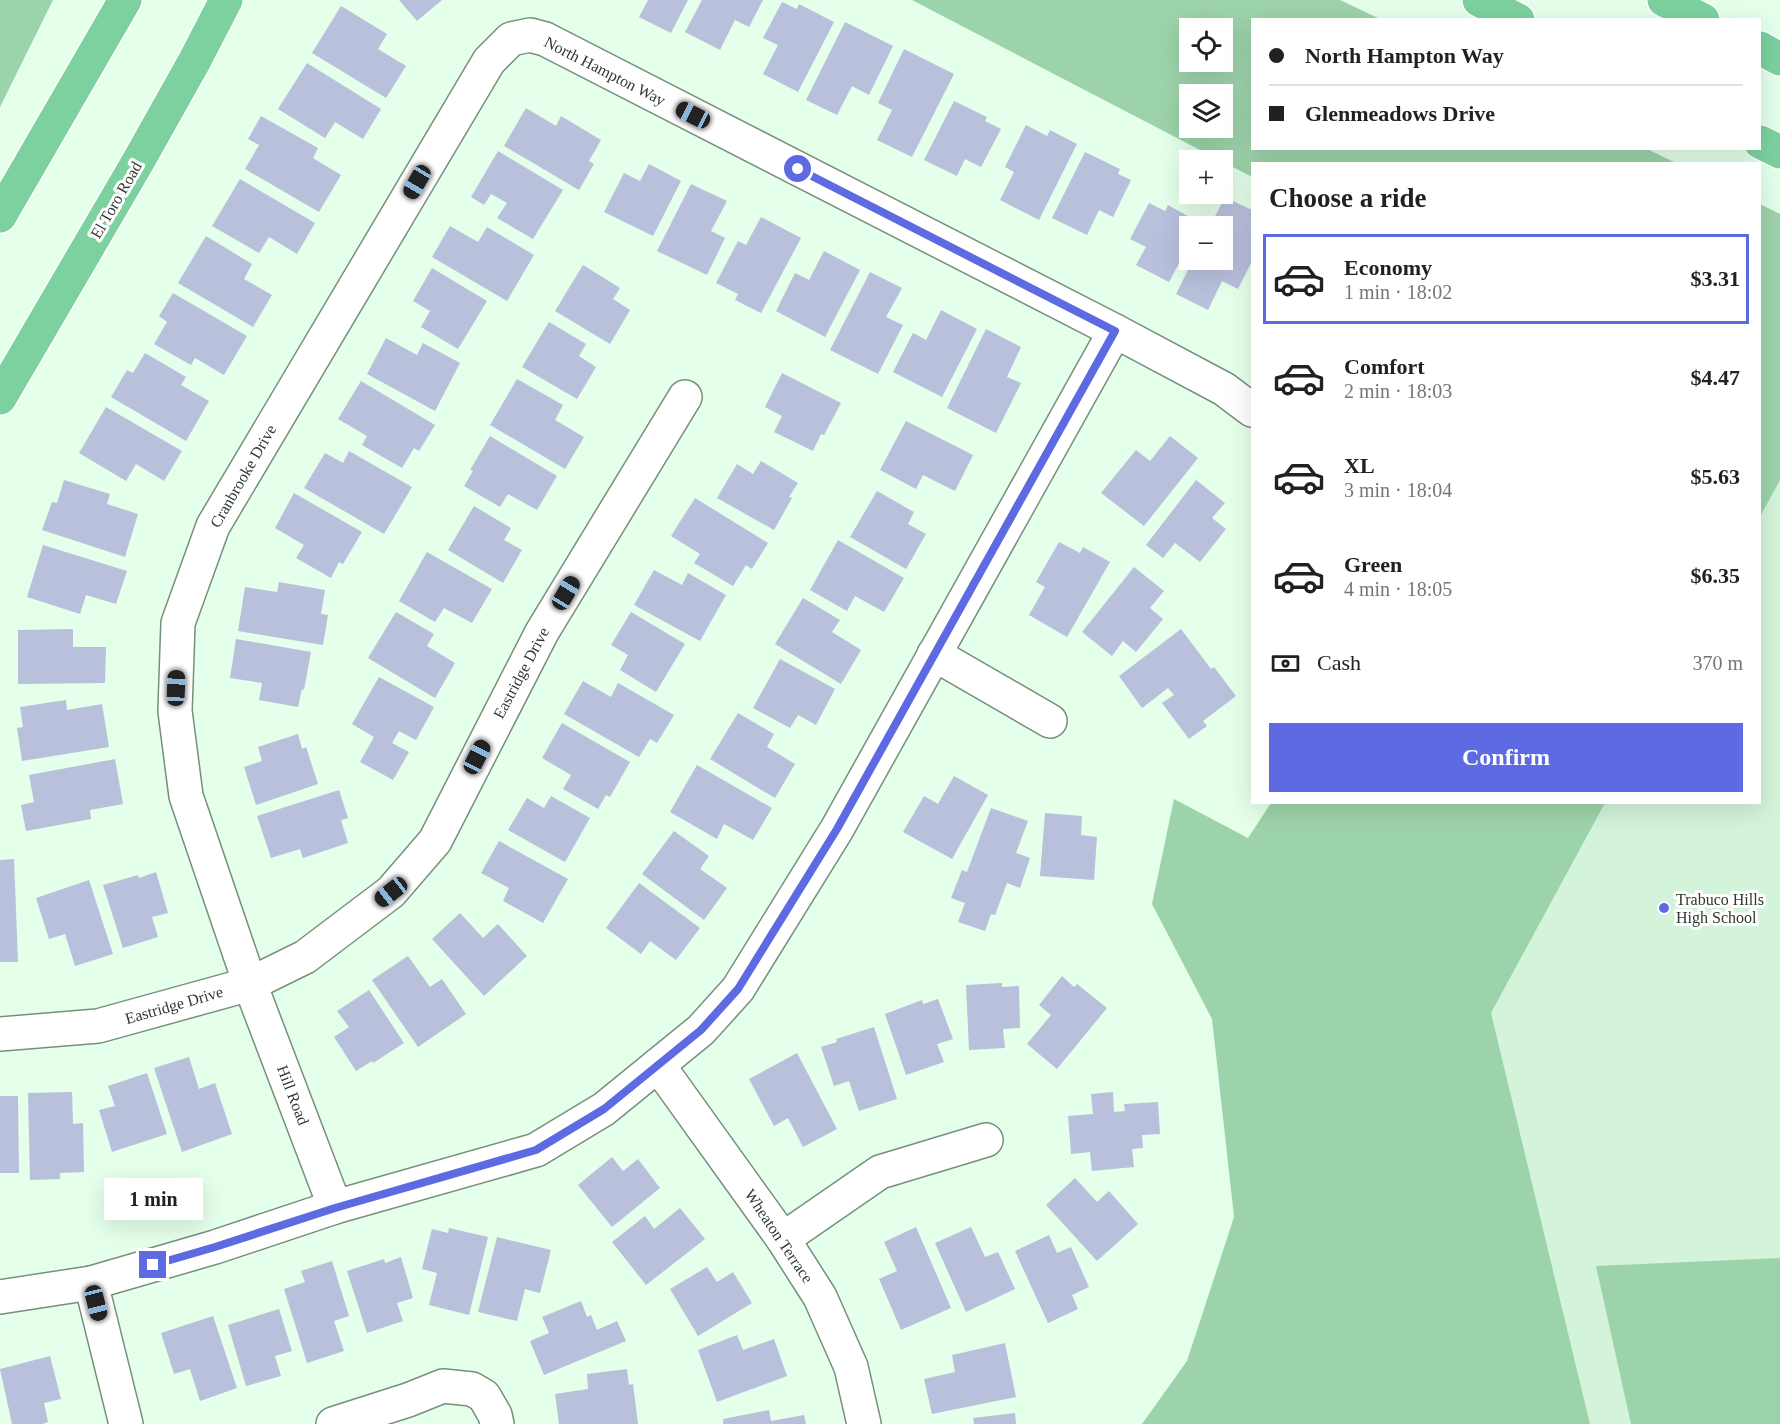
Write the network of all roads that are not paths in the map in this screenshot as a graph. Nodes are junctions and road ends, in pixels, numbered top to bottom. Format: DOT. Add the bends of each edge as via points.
graph roads {
  1 [pos="125,0"];
  2 [pos="226,0"];
  3 [pos="243,0"];
  4 [pos="1479,0"];
  5 [pos="1664,0"];
  6 [pos="1514,18"];
  7 [pos="1699,18"];
  8 [pos="210,28"];
  9 [pos="530,35"];
  10 [pos="1761,49"];
  11 [pos="1780,59"];
  12 [pos="1761,142"];
  13 [pos="1780,152"];
  14 [pos="0,216"];
  15 [pos="1115,331"];
  16 [pos="685,397"];
  17 [pos="0,398"];
  18 [pos="1251,409"];
  19 [pos="934,654"];
  20 [pos="1050,721"];
  21 [pos="250,984"];
  22 [pos="0,1034"];
  23 [pos="658,1065"];
  24 [pos="986,1140"];
  25 [pos="335,1208"];
  26 [pos="783,1239"];
  27 [pos="91,1282"];
  28 [pos="0,1297"];
  29 [pos="126,1424"];
  30 [pos="333,1424"];
  31 [pos="497,1424"];
  32 [pos="864,1424"];
  1 -- 14 [label="main road"];
  2 -- 8 [label="main road, El Toro Road"];
  3 -- 8 [label="main road"];
  4 -- 6 [label="main road"];
  5 -- 7 [label="main road"];
  8 -- 17 [label="main road, El Toro Road" via="139,160"];
  9 -- 15 [label="street, North Hampton Way" via="545,39"];
  9 -- 21 [label="street, Cranbrooke Drive" via="511,39 489,61 213,526 178,623 175,711 186,796"];
  10 -- 11 [label="main road"];
  12 -- 13 [label="main road"];
  15 -- 18 [label="street, North Hampton Way" via="1224,389"];
  15 -- 19 [label="street"];
  16 -- 21 [label="street, Eastridge Drive" via="542,632 435,841 391,892 353,922 305,957"];
  19 -- 20 [label="street"];
  19 -- 23 [label="street" via="837,829 738,989 701,1030"];
  21 -- 22 [label="street, Eastridge Drive" via="98,1026"];
  21 -- 25 [label="street, Hill Road"];
  23 -- 25 [label="street" via="604,1109 536,1150"];
  23 -- 26 [label="street, Wheaton Terrace"];
  24 -- 26 [label="street" via="880,1172"];
  25 -- 27 [label="street"];
  26 -- 32 [label="street, Wheaton Terrace" via="820,1297 852,1367"];
  27 -- 28 [label="street"];
  27 -- 29 [label="street"];
  30 -- 31 [label="street" via="444,1386 472,1389 484,1396"];
}
